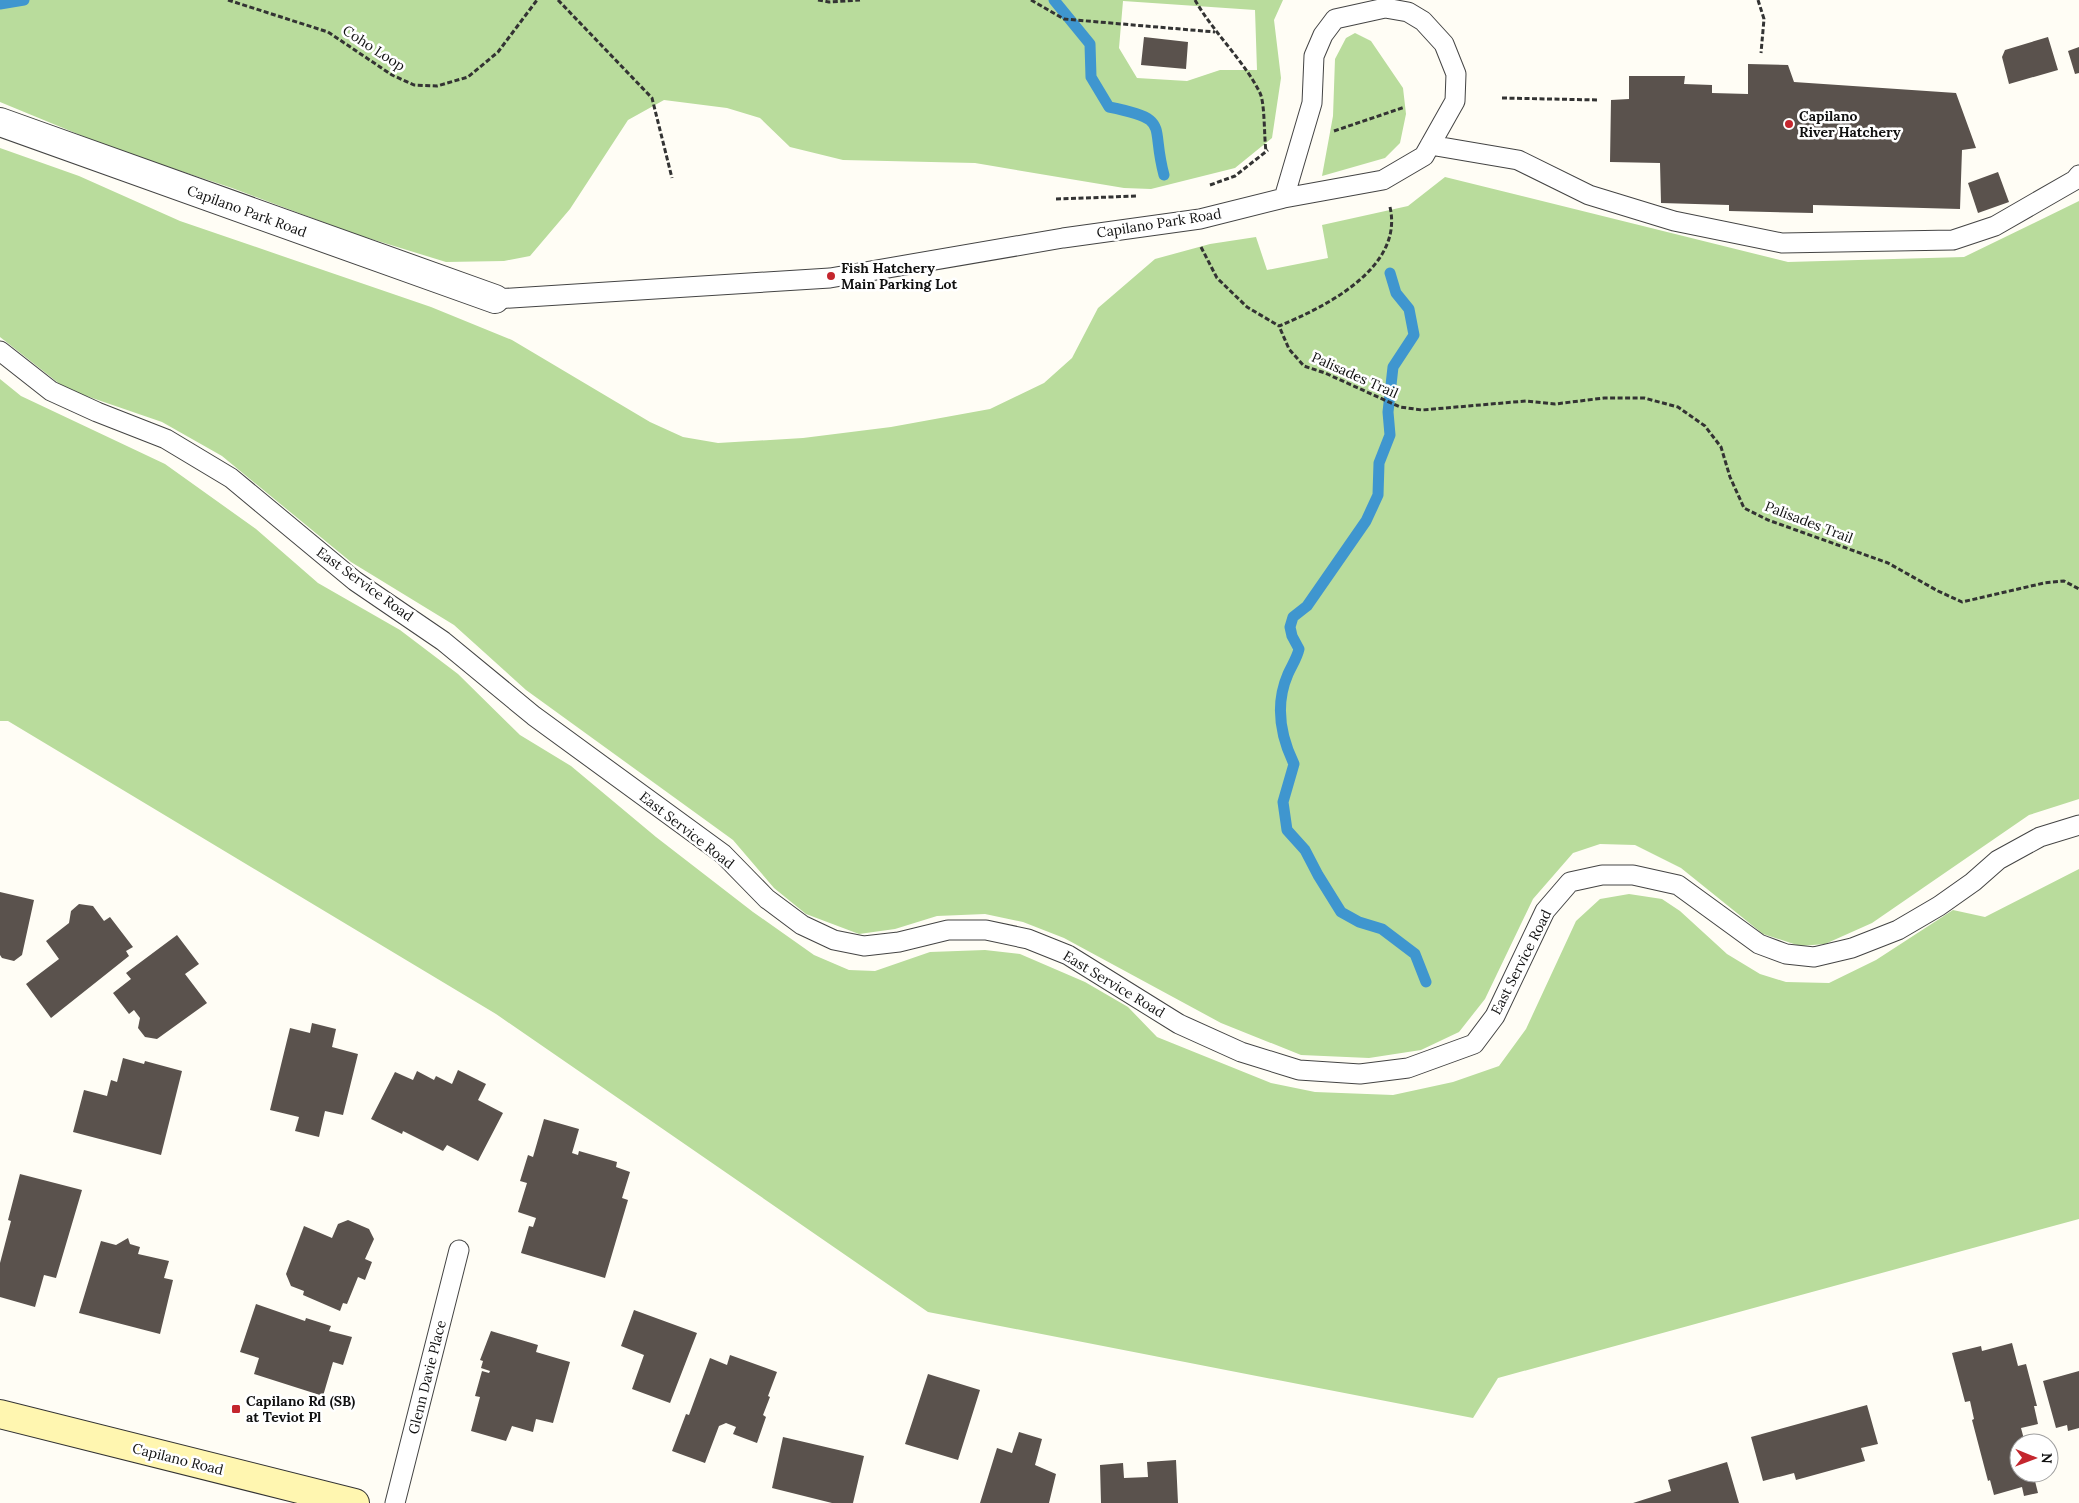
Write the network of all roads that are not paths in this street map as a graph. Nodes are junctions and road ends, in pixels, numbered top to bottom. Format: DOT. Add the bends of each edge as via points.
graph roads {
  1 [pos="0,122"];
  2 [pos="1430,145"];
  3 [pos="2079,175"];
  4 [pos="1284,198"];
  5 [pos="495,299"];
  6 [pos="0,351"];
  7 [pos="2079,824"];
  8 [pos="459,1250"];
  9 [pos="0,1414"];
  10 [pos="355,1503"];
  11 [pos="395,1503"];
  1 -- 5 [label="street, Capilano Park Road"];
  2 -- 3 [label="lane" via="1518,160 1589,194 1674,221 1782,243 1953,240 1995,226"];
  2 -- 4 [label="lane, Capilano Park Road" via="1424,156 1383,180"];
  2 -- 4 [label="lane, Capilano Park Road" via="1455,102 1456,74 1444,44 1423,21 1408,12 1385,8 1335,19 1323,35 1314,56 1312,103"];
  4 -- 5 [label="lane, Capilano Park Road" via="1200,219 1063,238 830,278"];
  6 -- 7 [label="lane, East Service Road" via="51,391 166,439 232,478 355,580 443,641 534,716 723,854 767,899 802,925 834,940 864,946 899,942 948,930 986,930 1028,939 1068,955 1179,1024 1241,1052 1299,1070 1360,1074 1408,1068 1474,1044 1495,1016 1545,912 1570,882 1602,875 1633,874 1678,885 1759,944 1786,954 1814,956 1852,948 1898,930 1939,906 1998,860 2040,837"];
  8 -- 11 [label="lane, Glenn Davie Place"];
  9 -- 10 [label="main road, Capilano Road"];
}
